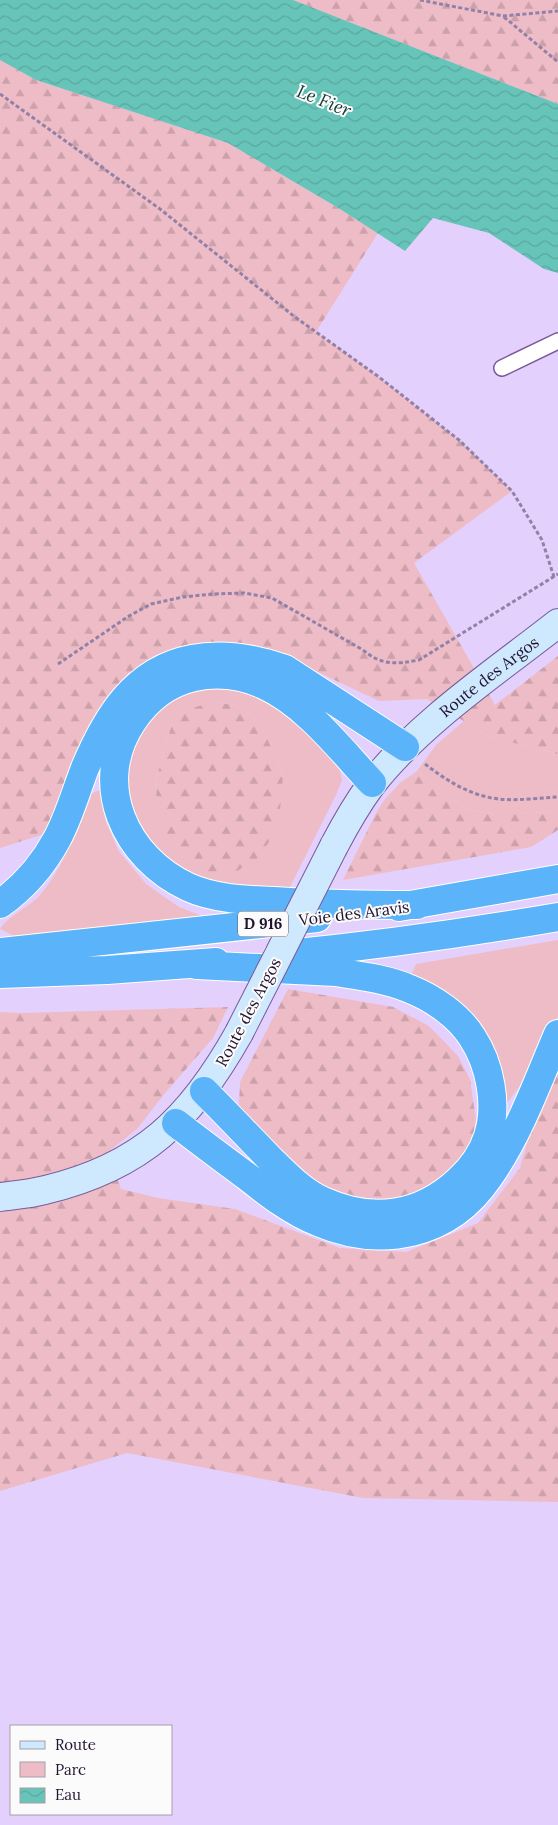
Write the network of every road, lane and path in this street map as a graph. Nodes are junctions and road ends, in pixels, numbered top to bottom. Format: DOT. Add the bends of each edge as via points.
graph roads {
  1 [pos="420,0"];
  2 [pos="558,11"];
  3 [pos="503,16"];
  4 [pos="558,62"];
  5 [pos="0,94"];
  6 [pos="558,341"];
  7 [pos="502,368"];
  8 [pos="556,576"];
  9 [pos="558,623"];
  10 [pos="58,664"];
  11 [pos="405,747"];
  12 [pos="372,783"];
  13 [pos="558,797"];
  14 [pos="558,879"];
  15 [pos="0,904"];
  16 [pos="417,905"];
  17 [pos="558,917"];
  18 [pos="0,952"];
  19 [pos="197,965"];
  20 [pos="0,974"];
  21 [pos="558,1034"];
  22 [pos="204,1091"];
  23 [pos="176,1123"];
  24 [pos="0,1197"];
  1 -- 3 [label="path"];
  2 -- 3 [label="path"];
  3 -- 4 [label="path"];
  5 -- 8 [label="path" via="160,209 295,317 459,440 512,491 542,540"];
  6 -- 7 [label="lane"];
  8 -- 10 [label="path" via="420,660 405,663 374,660 363,650 272,598 244,593 183,597 151,604"];
  9 -- 11 [label="street, Route des Argos"];
  11 -- 12 [label="street, Route des Argos"];
  11 -- 13 [label="path" via="437,773 479,795 500,799"];
  11 -- 15 [label="highway" via="285,669 267,662 204,656 165,666 139,683 120,704 86,766 50,851 28,879"];
  12 -- 16 [label="highway" via="325,732 288,699 254,680 224,674 179,682 146,703 122,739 114,782 117,807 133,842 153,864 189,888 256,900"];
  12 -- 22 [label="street, Route des Argos, bridge" via="358,802 239,1033"];
  14 -- 16 [label="highway, Voie des Aravis / D 916"];
  16 -- 18 [label="highway, Voie des Aravis / D 916"];
  17 -- 19 [label="highway, Voie des Aravis / D 916" via="464,934"];
  19 -- 20 [label="highway, Voie des Aravis / D 916"];
  19 -- 22 [label="highway" via="336,972 392,983 425,996 472,1037 488,1076 491,1119 482,1150 451,1188 410,1211 374,1214 340,1208 311,1195"];
  21 -- 23 [label="highway" via="519,1125 488,1179 453,1215 412,1233 373,1235 335,1229 317,1222 263,1189"];
  22 -- 23 [label="street, Route des Argos"];
  23 -- 24 [label="street, Route des Argos" via="116,1166 44,1191"];
}
